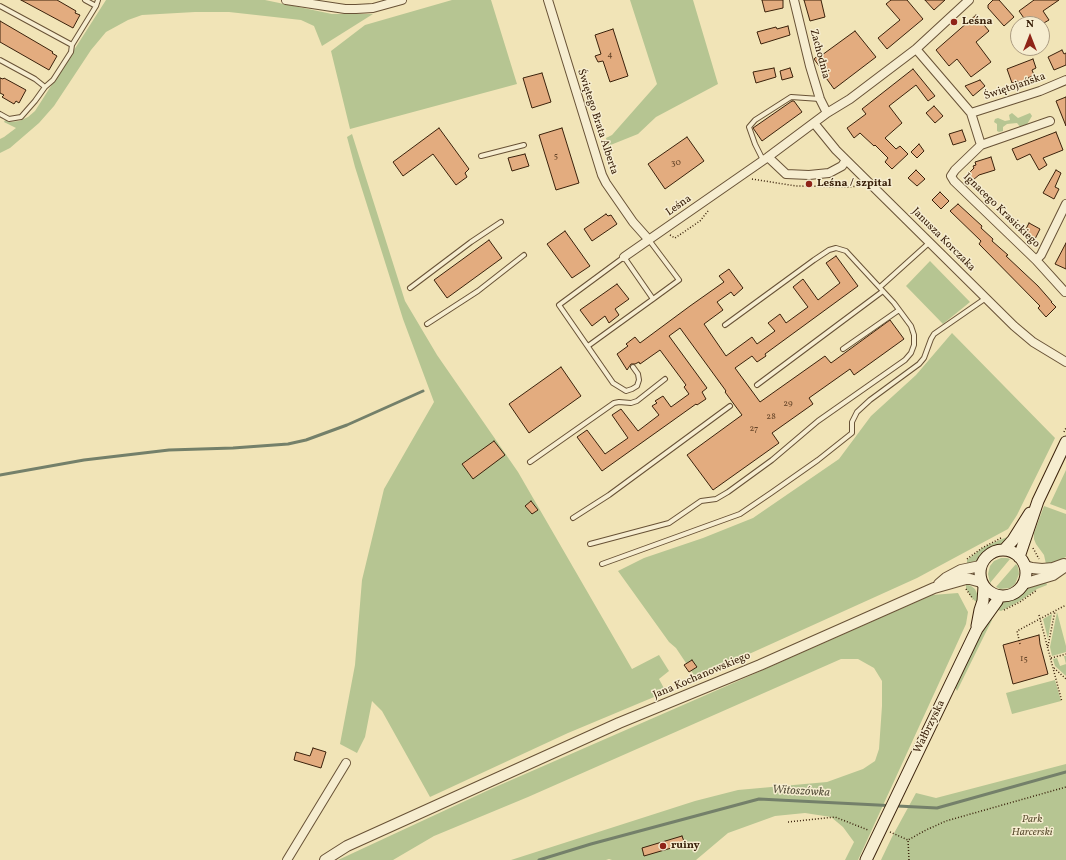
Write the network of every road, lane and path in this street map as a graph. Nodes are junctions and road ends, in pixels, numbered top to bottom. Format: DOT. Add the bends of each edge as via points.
graph roads {
  1 [pos="85,0"];
  2 [pos="98,0"];
  3 [pos="286,0"];
  4 [pos="402,0"];
  5 [pos="548,0"];
  6 [pos="794,0"];
  7 [pos="969,0"];
  8 [pos="0,6"];
  9 [pos="96,6"];
  10 [pos="72,45"];
  11 [pos="916,49"];
  12 [pos="0,60"];
  13 [pos="1066,80"];
  14 [pos="45,87"];
  15 [pos="820,99"];
  16 [pos="827,113"];
  17 [pos="971,113"];
  18 [pos="0,114"];
  19 [pos="1050,121"];
  20 [pos="814,123"];
  21 [pos="524,145"];
  22 [pos="981,145"];
  23 [pos="481,156"];
  24 [pos="766,159"];
  25 [pos="846,160"];
  26 [pos="758,175"];
  27 [pos="861,186"];
  28 [pos="1066,204"];
  29 [pos="710,208"];
  30 [pos="501,222"];
  31 [pos="665,229"];
  32 [pos="649,240"];
  33 [pos="930,242"];
  34 [pos="524,255"];
  35 [pos="624,257"];
  36 [pos="1036,260"];
  37 [pos="880,287"];
  38 [pos="410,288"];
  39 [pos="883,291"];
  40 [pos="1065,292"];
  41 [pos="986,298"];
  42 [pos="653,299"];
  43 [pos="899,310"];
  44 [pos="427,324"];
  45 [pos="725,326"];
  46 [pos="588,346"];
  47 [pos="842,349"];
  48 [pos="1066,362"];
  49 [pos="633,367"];
  50 [pos="665,379"];
  51 [pos="757,385"];
  52 [pos="730,406"];
  53 [pos="1066,442"];
  54 [pos="530,462"];
  55 [pos="1038,501"];
  56 [pos="573,518"];
  57 [pos="1024,542"];
  58 [pos="590,544"];
  59 [pos="1004,550"];
  60 [pos="1022,561"];
  61 [pos="602,564"];
  62 [pos="1066,564"];
  63 [pos="980,566"];
  64 [pos="1042,569"];
  65 [pos="1023,584"];
  66 [pos="983,585"];
  67 [pos="934,588"];
  68 [pos="1037,590"];
  69 [pos="999,596"];
  70 [pos="1066,605"];
  71 [pos="1055,611"];
  72 [pos="1001,612"];
  73 [pos="1039,615"];
  74 [pos="1040,619"];
  75 [pos="977,628"];
  76 [pos="1020,644"];
  77 [pos="1048,647"];
  78 [pos="1066,654"];
  79 [pos="1051,658"];
  80 [pos="1053,668"];
  81 [pos="1066,678"];
  82 [pos="1062,702"];
  83 [pos="346,763"];
  84 [pos="1066,787"];
  85 [pos="788,822"];
  86 [pos="880,832"];
  87 [pos="908,840"];
  88 [pos="287,860"];
  89 [pos="325,860"];
  90 [pos="866,860"];
  91 [pos="909,860"];
  1 -- 9 [label="lane"];
  2 -- 9 [label="lane"];
  3 -- 4 [label="street" via="345,9 372,8"];
  5 -- 32 [label="street, Świętego Brata Alberta" via="602,175 633,222"];
  6 -- 15 [label="street, Zachodnia"];
  7 -- 11 [label="street, Leśna"];
  8 -- 10 [label="lane"];
  9 -- 10 [label="lane"];
  10 -- 14 [label="lane" via="71,52 53,80"];
  11 -- 16 [label="street, Leśna" via="850,99"];
  11 -- 17 [label="street"];
  12 -- 14 [label="lane"];
  13 -- 17 [label="street, Świętojańska"];
  14 -- 18 [label="lane" via="21,116 9,119"];
  15 -- 16 [label="street, Zachodnia"];
  15 -- 24 [label="lane" via="791,97 755,120 749,127 755,144"];
  16 -- 20 [label="street, Leśna"];
  17 -- 22 [label="street"];
  19 -- 22 [label="street, Ignacego Krasickiego"];
  20 -- 24 [label="street, Leśna"];
  20 -- 25 [label="street, Janusza Korczaka"];
  21 -- 23 [label="lane"];
  22 -- 36 [label="street, Ignacego Krasickiego" via="951,176"];
  24 -- 25 [label="street" via="786,174 809,175 829,173 842,166"];
  24 -- 31 [label="street, Leśna"];
  25 -- 33 [label="street, Janusza Korczaka"];
  26 -- 27 [label="path" via="752,179 796,186"];
  28 -- 36 [label="street" via="1041,255"];
  29 -- 31 [label="path" via="700,220 674,238"];
  30 -- 38 [label="lane"];
  31 -- 32 [label="street, Leśna"];
  32 -- 35 [label="street, Leśna"];
  32 -- 42 [label="lane" via="679,280"];
  33 -- 37 [label="lane"];
  33 -- 41 [label="street, Janusza Korczaka"];
  34 -- 44 [label="lane" via="478,291"];
  35 -- 42 [label="lane"];
  35 -- 46 [label="lane" via="559,305"];
  36 -- 40 [label="street, Ignacego Krasickiego"];
  37 -- 39 [label="lane"];
  37 -- 45 [label="lane" via="846,251 836,248 829,250"];
  39 -- 43 [label="lane"];
  39 -- 51 [label="lane"];
  41 -- 48 [label="street, Janusza Korczaka" via="1033,342"];
  41 -- 61 [label="lane" via="934,334 919,364 857,412 852,422 852,433 768,495 740,514"];
  42 -- 46 [label="lane"];
  43 -- 47 [label="lane"];
  43 -- 58 [label="lane" via="911,326 914,335 914,345 905,360 818,421 772,460 728,492 716,499 701,501 669,523"];
  46 -- 49 [label="lane" via="613,383 626,391 637,386 639,380"];
  50 -- 54 [label="lane" via="637,401 614,403"];
  52 -- 56 [label="lane" via="609,495"];
  53 -- 55 [label="main road"];
  55 -- 57 [label="main road"];
  55 -- 59 [label="main road"];
  57 -- 60 [label="main road"];
  57 -- 64 [label="path" via="1038,555"];
  59 -- 60 [label="main road" via="1010,551"];
  59 -- 63 [label="main road" via="994,551"];
  60 -- 64 [label="street" via="1032,568"];
  60 -- 65 [label="main road" via="1026,572"];
  62 -- 64 [label="street"];
  62 -- 65 [label="street" via="1053,575"];
  63 -- 66 [label="main road"];
  63 -- 67 [label="street" via="954,573"];
  65 -- 69 [label="main road" via="1011,595"];
  66 -- 67 [label="street, Jana Kochanowskiego" via="966,579"];
  66 -- 69 [label="main road" via="991,593"];
  66 -- 75 [label="main road" via="984,596"];
  67 -- 89 [label="street, Jana Kochanowskiego" via="760,665 620,723 347,846"];
  68 -- 72 [label="path"];
  69 -- 75 [label="main road, Wałbrzyska"];
  70 -- 71 [label="path"];
  71 -- 74 [label="path"];
  71 -- 77 [label="path"];
  73 -- 74 [label="path"];
  74 -- 76 [label="path" via="1017,632"];
  74 -- 77 [label="path"];
  75 -- 86 [label="main road, Wałbrzyska"];
  77 -- 79 [label="path"];
  78 -- 79 [label="path"];
  79 -- 80 [label="path"];
  80 -- 81 [label="path"];
  80 -- 82 [label="path"];
  83 -- 88 [label="street"];
  84 -- 87 [label="path" via="946,821"];
  85 -- 86 [label="path" via="835,817"];
  86 -- 87 [label="path" via="890,831"];
  86 -- 90 [label="main road, Wałbrzyska"];
  87 -- 91 [label="path"];
}
